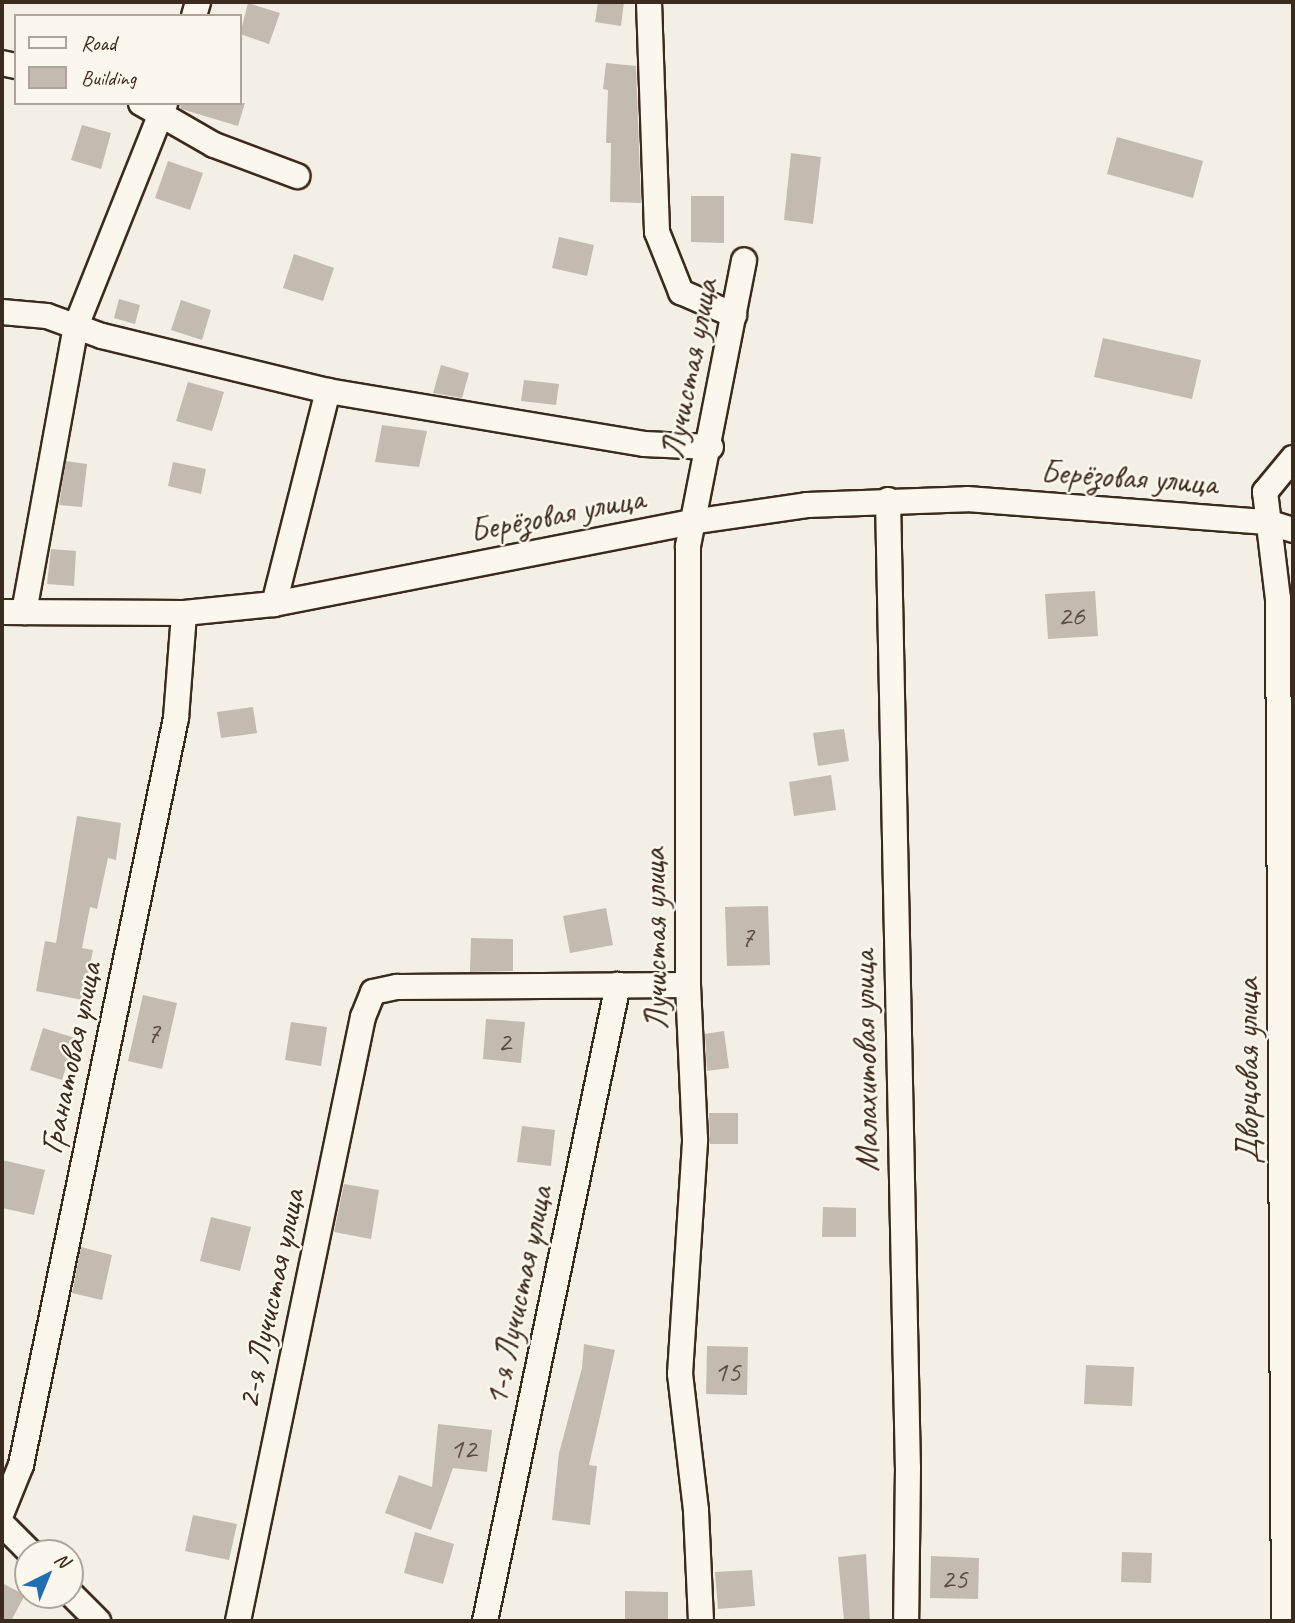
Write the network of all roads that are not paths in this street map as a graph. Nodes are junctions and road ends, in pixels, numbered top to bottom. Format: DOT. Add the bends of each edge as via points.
graph roads {
  1 [pos="649,2"];
  2 [pos="156,107"];
  3 [pos="297,176"];
  4 [pos="744,260"];
  5 [pos="2,312"];
  6 [pos="734,315"];
  7 [pos="76,326"];
  8 [pos="328,391"];
  9 [pos="711,447"];
  10 [pos="1293,458"];
  11 [pos="888,500"];
  12 [pos="691,522"];
  13 [pos="1267,522"];
  14 [pos="1293,530"];
  15 [pos="274,604"];
  16 [pos="13,612"];
  17 [pos="184,613"];
  18 [pos="618,985"];
  19 [pos="688,985"];
  20 [pos="2,1513"];
  21 [pos="2,1524"];
  22 [pos="17,1539"];
  23 [pos="84,1607"];
  24 [pos="98,1621"];
  25 [pos="238,1621"];
  26 [pos="485,1621"];
  27 [pos="701,1621"];
  28 [pos="906,1621"];
  29 [pos="1284,1621"];
  1 -- 6 [label="street" via="657,232 681,292"];
  2 -- 3 [label="street" via="214,145"];
  2 -- 7 [label="street"];
  4 -- 6 [label="street, Лучистая улица"];
  5 -- 7 [label="street" via="47,316"];
  6 -- 9 [label="street, Лучистая улица"];
  7 -- 8 [label="street"];
  7 -- 16 [label="street"];
  8 -- 9 [label="street" via="644,444"];
  8 -- 15 [label="street"];
  9 -- 12 [label="street, Лучистая улица"];
  10 -- 13 [label="street, Дворцовая улица" via="1265,492"];
  11 -- 12 [label="street, Берёзовая улица" via="807,505"];
  11 -- 13 [label="street, Берёзовая улица" via="967,499"];
  11 -- 28 [label="street, Малахитовая улица" via="908,1468"];
  12 -- 15 [label="street, Берёзовая улица"];
  12 -- 19 [label="street, Лучистая улица"];
  13 -- 14 [label="street, Берёзовая улица"];
  13 -- 29 [label="street, Дворцовая улица" via="1278,599"];
  15 -- 17 [label="street, Берёзовая улица"];
  16 -- 17 [label="street, Берёзовая улица"];
  17 -- 20 [label="street, Гранатовая улица" via="176,718 21,1465"];
  18 -- 19 [label="street"];
  18 -- 25 [label="street, 2-я Лучистая улица" via="397,987 373,992 363,1017"];
  18 -- 26 [label="street, 1-я Лучистая улица"];
  19 -- 27 [label="street, Лучистая улица" via="695,1162 681,1374 696,1510"];
  21 -- 22 [label="street"];
  23 -- 24 [label="street"];
}
